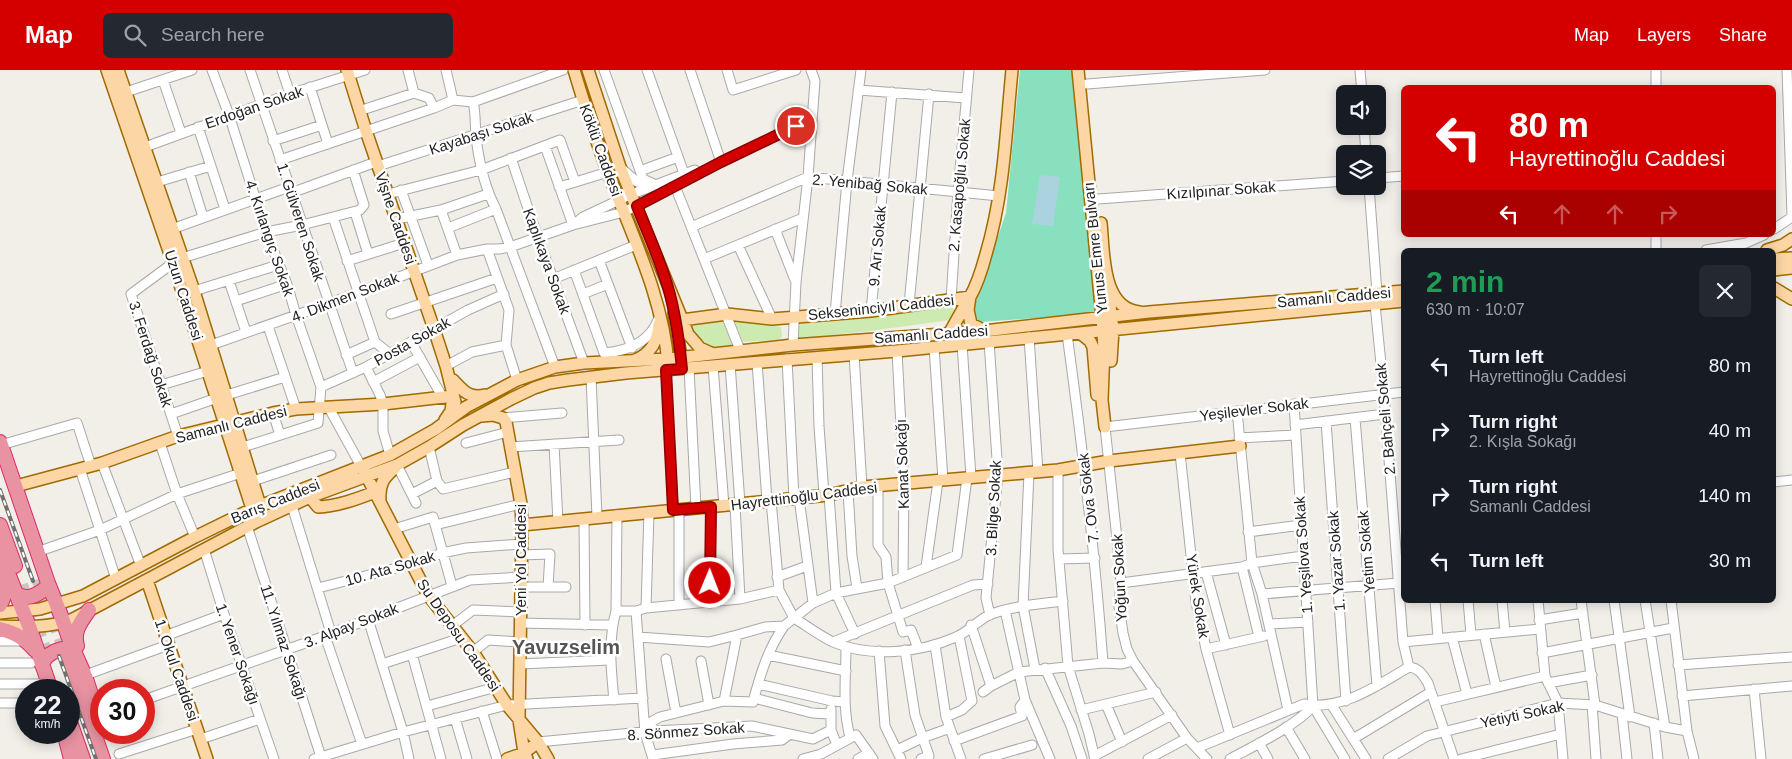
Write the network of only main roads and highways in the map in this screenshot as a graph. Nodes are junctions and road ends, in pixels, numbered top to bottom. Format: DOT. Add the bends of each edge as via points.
graph roads {
  1 [pos="108,70"];
  2 [pos="118,70"];
  3 [pos="574,70"];
  4 [pos="588,70"];
  5 [pos="1012,70"];
  6 [pos="1078,70"];
  7 [pos="1086,70"];
  8 [pos="348,73"];
  9 [pos="1792,239"];
  10 [pos="1772,248"];
  11 [pos="1792,258"];
  12 [pos="1776,259"];
  13 [pos="178,261"];
  14 [pos="1792,268"];
  15 [pos="1776,270"];
  16 [pos="1107,275"];
  17 [pos="665,278"];
  18 [pos="1776,289"];
  19 [pos="1401,292"];
  20 [pos="970,296"];
  21 [pos="1376,299"];
  22 [pos="1792,299"];
  23 [pos="1401,302"];
  24 [pos="1149,312"];
  25 [pos="660,314"];
  26 [pos="1107,316"];
  27 [pos="682,320"];
  28 [pos="1108,331"];
  29 [pos="950,332"];
  30 [pos="1080,333"];
  31 [pos="986,336"];
  32 [pos="711,353"];
  33 [pos="634,360"];
  34 [pos="684,365"];
  35 [pos="446,366"];
  36 [pos="667,367"];
  37 [pos="454,380"];
  38 [pos="497,392"];
  39 [pos="222,397"];
  40 [pos="448,397"];
  41 [pos="511,399"];
  42 [pos="462,410"];
  43 [pos="506,417"];
  44 [pos="472,420"];
  45 [pos="230,423"];
  46 [pos="436,429"];
  47 [pos="1239,442"];
  48 [pos="1,444"];
  49 [pos="360,466"];
  50 [pos="397,466"];
  51 [pos="0,468"];
  52 [pos="368,476"];
  53 [pos="251,485"];
  54 [pos="16,486"];
  55 [pos="375,492"];
  56 [pos="282,496"];
  57 [pos="310,497"];
  58 [pos="381,503"];
  59 [pos="256,507"];
  60 [pos="229,519"];
  61 [pos="256,522"];
  62 [pos="0,525"];
  63 [pos="522,525"];
  64 [pos="0,554"];
  65 [pos="0,565"];
  66 [pos="147,580"];
  67 [pos="43,581"];
  68 [pos="18,589"];
  69 [pos="57,604"];
  70 [pos="0,605"];
  71 [pos="89,610"];
  72 [pos="22,611"];
  73 [pos="0,613"];
  74 [pos="64,623"];
  75 [pos="29,626"];
  76 [pos="0,628"];
  77 [pos="69,650"];
  78 [pos="40,661"];
  79 [pos="88,674"];
  80 [pos="49,679"];
  81 [pos="90,682"];
  82 [pos="513,705"];
  83 [pos="519,720"];
  84 [pos="538,742"];
  85 [pos="67,744"];
  86 [pos="77,744"];
  87 [pos="110,744"];
  88 [pos="116,756"];
  89 [pos="525,756"];
  90 [pos="71,759"];
  91 [pos="82,759"];
  92 [pos="103,759"];
  93 [pos="207,759"];
  94 [pos="507,759"];
  95 [pos="548,759"];
  1 -- 13 [label="main road, Uzun Caddesi"];
  2 -- 13 [label="main road, Uzun Caddesi" via="172,229"];
  3 -- 25 [label="main road, Köklü Caddesi"];
  4 -- 17 [label="main road, Köklü Caddesi" via="620,167"];
  5 -- 20 [label="main road, Sekseninciyıl Caddesi" via="1000,196 990,239"];
  6 -- 26 [label="main road, Yunus Emre Bulvarı"];
  7 -- 16 [label="main road, Yunus Emre Bulvarı"];
  8 -- 35 [label="main road, Vişne Caddesi"];
  9 -- 10 [label="main road"];
  11 -- 12 [label="main road"];
  13 -- 39 [label="main road, Uzun Caddesi" via="208,371"];
  13 -- 39 [label="main road, Uzun Caddesi" via="194,291 211,345"];
  14 -- 15 [label="main road"];
  16 -- 24 [label="main road, Yunus Emre Bulvarı" via="1112,292 1121,305"];
  16 -- 26 [label="main road"];
  17 -- 27 [label="main road"];
  17 -- 34 [label="main road"];
  18 -- 22 [label="main road"];
  19 -- 21 [label="main road, Samanlı Caddesi"];
  20 -- 27 [label="main road, Sekseninciyıl Caddesi" via="871,311 772,319 726,314"];
  20 -- 29 [label="main road"];
  20 -- 31 [label="main road" via="968,310 972,324"];
  21 -- 23 [label="main road, Samanlı Caddesi"];
  21 -- 24 [label="main road, Samanlı Caddesi"];
  21 -- 28 [label="main road, Samanlı Caddesi"];
  24 -- 26 [label="main road, Samanlı Caddesi"];
  25 -- 33 [label="main road" via="653,347"];
  25 -- 36 [label="main road, Köklü Caddesi"];
  26 -- 28 [label="main road, Yunus Emre Bulvarı"];
  26 -- 31 [label="main road, Samanlı Caddesi"];
  27 -- 32 [label="main road" via="694,343"];
  28 -- 30 [label="main road, Samanlı Caddesi"];
  28 -- 30 [label="main road, Yunus Emre Bulvarı" via="1102,400 1105,423 1096,389 1093,347"];
  29 -- 31 [label="main road, Samanlı Caddesi"];
  29 -- 32 [label="main road, Samanlı Caddesi"];
  30 -- 31 [label="main road, Samanlı Caddesi"];
  31 -- 34 [label="main road, Samanlı Caddesi" via="962,344 713,366"];
  32 -- 34 [label="main road, Samanlı Caddesi"];
  33 -- 36 [label="main road, Samanlı Caddesi"];
  33 -- 38 [label="main road, Samanlı Caddesi" via="555,367 517,380"];
  34 -- 36 [label="main road, Samanlı Caddesi"];
  35 -- 37 [label="main road"];
  35 -- 40 [label="main road"];
  36 -- 41 [label="main road, Samanlı Caddesi" via="568,380 541,386"];
  37 -- 38 [label="main road" via="474,397"];
  37 -- 42 [label="main road"];
  38 -- 42 [label="main road, Samanlı Caddesi"];
  39 -- 45 [label="main road, Uzun Caddesi"];
  40 -- 42 [label="main road"];
  40 -- 45 [label="main road, Samanlı Caddesi" via="296,409"];
  40 -- 46 [label="main road" via="450,416"];
  41 -- 43 [label="main road, Yeni Yol Caddesi"];
  41 -- 44 [label="main road, Samanlı Caddesi"];
  42 -- 44 [label="main road"];
  42 -- 46 [label="main road, Barış Caddesi"];
  43 -- 44 [label="main road" via="494,415"];
  43 -- 63 [label="main road, Yeni Yol Caddesi"];
  44 -- 50 [label="main road, Barış Caddesi"];
  45 -- 53 [label="main road, Uzun Caddesi" via="243,447"];
  45 -- 53 [label="main road, Uzun Caddesi" via="241,472"];
  45 -- 54 [label="main road, Samanlı Caddesi"];
  46 -- 49 [label="main road, Barış Caddesi" via="390,455"];
  47 -- 63 [label="main road, Hayrettinoğlu Caddesi" via="1058,470 862,487 826,495"];
  48 -- 54 [label="highway"];
  49 -- 52 [label="main road, Su Deposu Caddesi"];
  49 -- 56 [label="main road, Barış Caddesi"];
  50 -- 52 [label="main road, Barış Caddesi"];
  50 -- 58 [label="main road" via="382,482"];
  51 -- 67 [label="highway"];
  52 -- 55 [label="main road, Su Deposu Caddesi"];
  52 -- 57 [label="main road, Barış Caddesi"];
  53 -- 56 [label="main road" via="266,496"];
  53 -- 59 [label="main road, Uzun Caddesi"];
  53 -- 60 [label="main road" via="242,508"];
  54 -- 67 [label="highway" via="38,552"];
  55 -- 57 [label="main road" via="325,506 318,506"];
  55 -- 58 [label="main road, Su Deposu Caddesi"];
  56 -- 59 [label="main road, Barış Caddesi"];
  57 -- 61 [label="main road, Barış Caddesi"];
  58 -- 82 [label="main road, Su Deposu Caddesi" via="428,595"];
  59 -- 60 [label="main road, Barış Caddesi"];
  59 -- 61 [label="main road, Uzun Caddesi"];
  60 -- 69 [label="main road, Barış Caddesi" via="83,596"];
  61 -- 66 [label="main road, Barış Caddesi"];
  62 -- 68 [label="highway"];
  63 -- 82 [label="main road, Yeni Yol Caddesi" via="520,664"];
  64 -- 68 [label="highway"];
  65 -- 70 [label="highway" via="5,586 5,596"];
  66 -- 71 [label="main road, Barış Caddesi"];
  66 -- 93 [label="main road, 1. Okul Caddesi"];
  67 -- 68 [label="highway" via="46,588 29,597 21,598"];
  67 -- 69 [label="highway"];
  68 -- 72 [label="highway"];
  69 -- 72 [label="main road, Barış Caddesi"];
  69 -- 74 [label="highway"];
  71 -- 74 [label="main road, Barış Caddesi"];
  71 -- 79 [label="highway" via="74,636"];
  72 -- 73 [label="main road, Barış Caddesi"];
  72 -- 75 [label="highway"];
  74 -- 75 [label="main road"];
  74 -- 77 [label="highway"];
  75 -- 76 [label="main road"];
  75 -- 78 [label="highway"];
  76 -- 78 [label="highway" via="25,639"];
  77 -- 78 [label="highway" via="63,649"];
  77 -- 79 [label="highway"];
  77 -- 92 [label="highway"];
  78 -- 80 [label="highway"];
  79 -- 81 [label="highway"];
  82 -- 83 [label="main road, Su Deposu Caddesi"];
  83 -- 84 [label="main road, Su Deposu Caddesi"];
  83 -- 89 [label="main road"];
  84 -- 89 [label="main road"];
  84 -- 95 [label="main road, Su Deposu Caddesi"];
  85 -- 90 [label="highway"];
  86 -- 91 [label="highway"];
  87 -- 88 [label="highway"];
  89 -- 94 [label="main road"];
}
